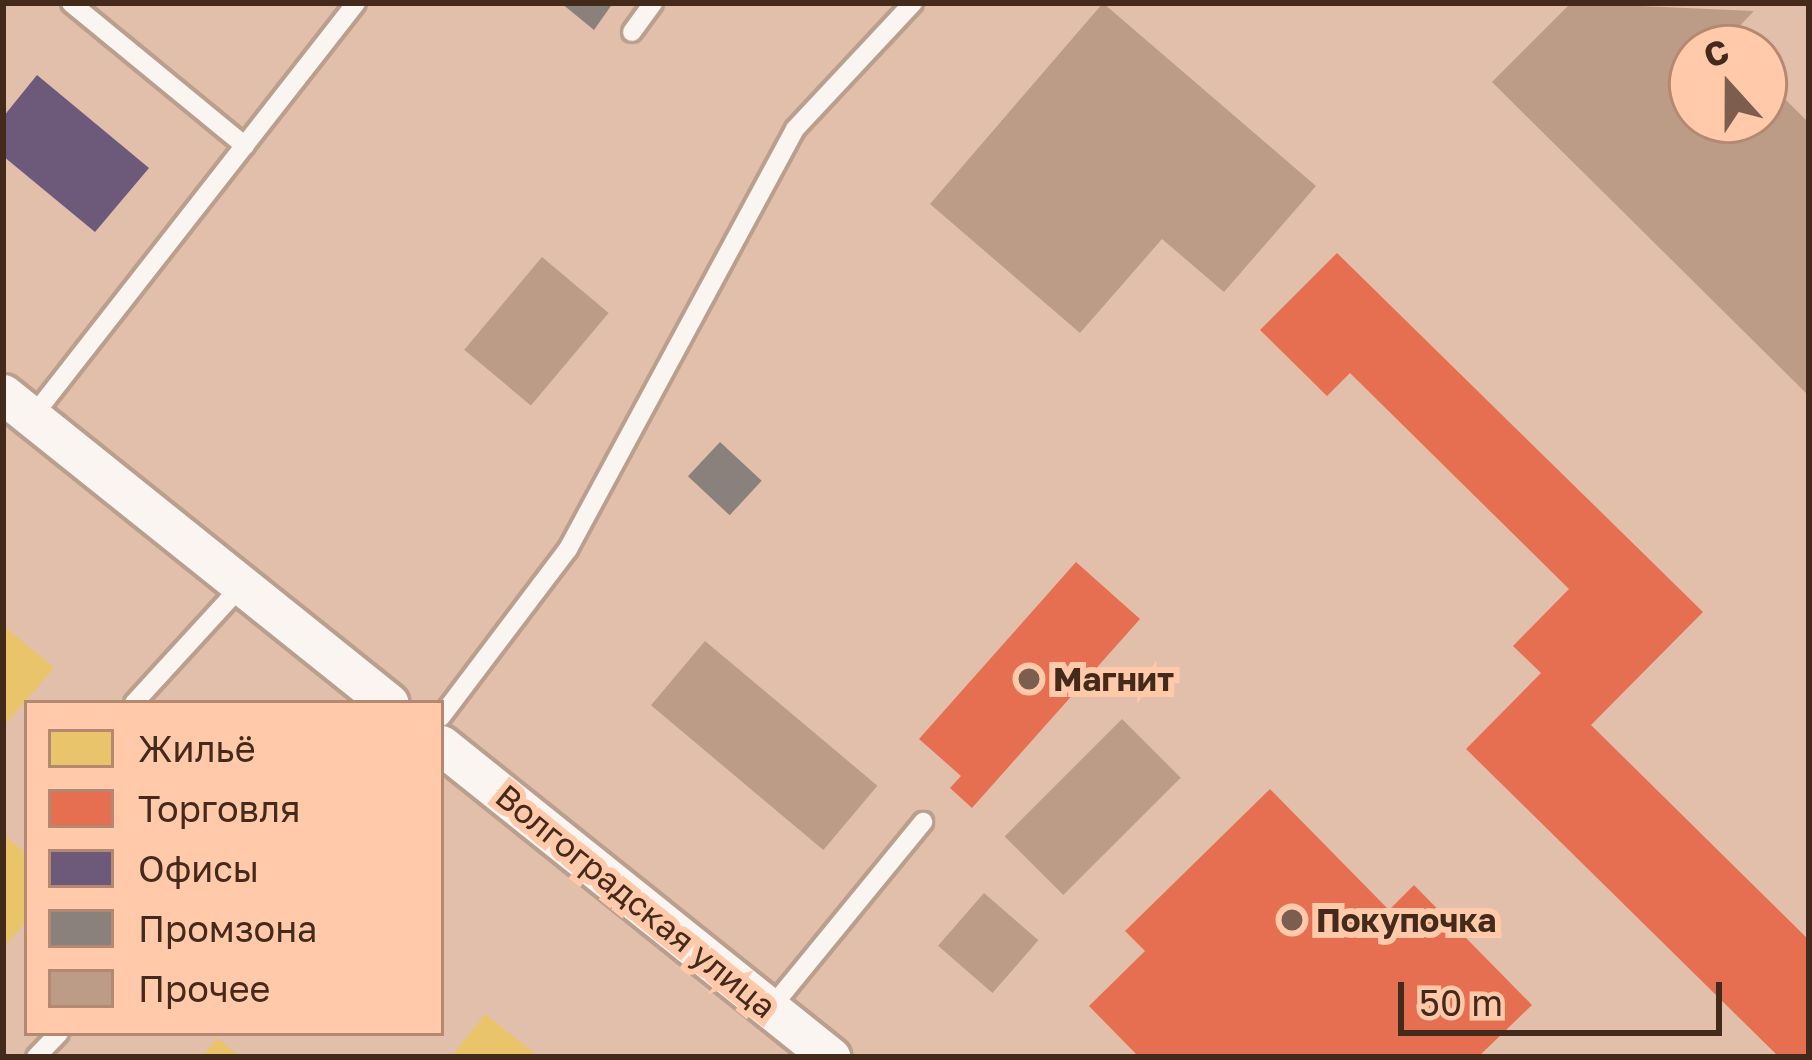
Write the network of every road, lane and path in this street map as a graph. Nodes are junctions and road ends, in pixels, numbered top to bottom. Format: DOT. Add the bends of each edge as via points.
graph roads {
  1 [pos="71,3"];
  2 [pos="356,3"];
  3 [pos="653,3"];
  4 [pos="913,3"];
  5 [pos="632,32"];
  6 [pos="245,146"];
  7 [pos="18,405"];
  8 [pos="242,585"];
  9 [pos="137,700"];
  10 [pos="385,700"];
  11 [pos="444,713"];
  12 [pos="444,747"];
  13 [pos="923,822"];
  14 [pos="770,1009"];
  15 [pos="830,1057"];
  1 -- 6 [label="lane"];
  2 -- 6 [label="lane"];
  3 -- 5 [label="lane"];
  4 -- 11 [label="lane" via="795,129 568,549"];
  6 -- 7 [label="lane"];
  7 -- 8 [label="street"];
  8 -- 9 [label="lane"];
  8 -- 10 [label="street"];
  12 -- 14 [label="street, Волгоградская улица"];
  13 -- 14 [label="lane"];
  14 -- 15 [label="street, Волгоградская улица"];
}
